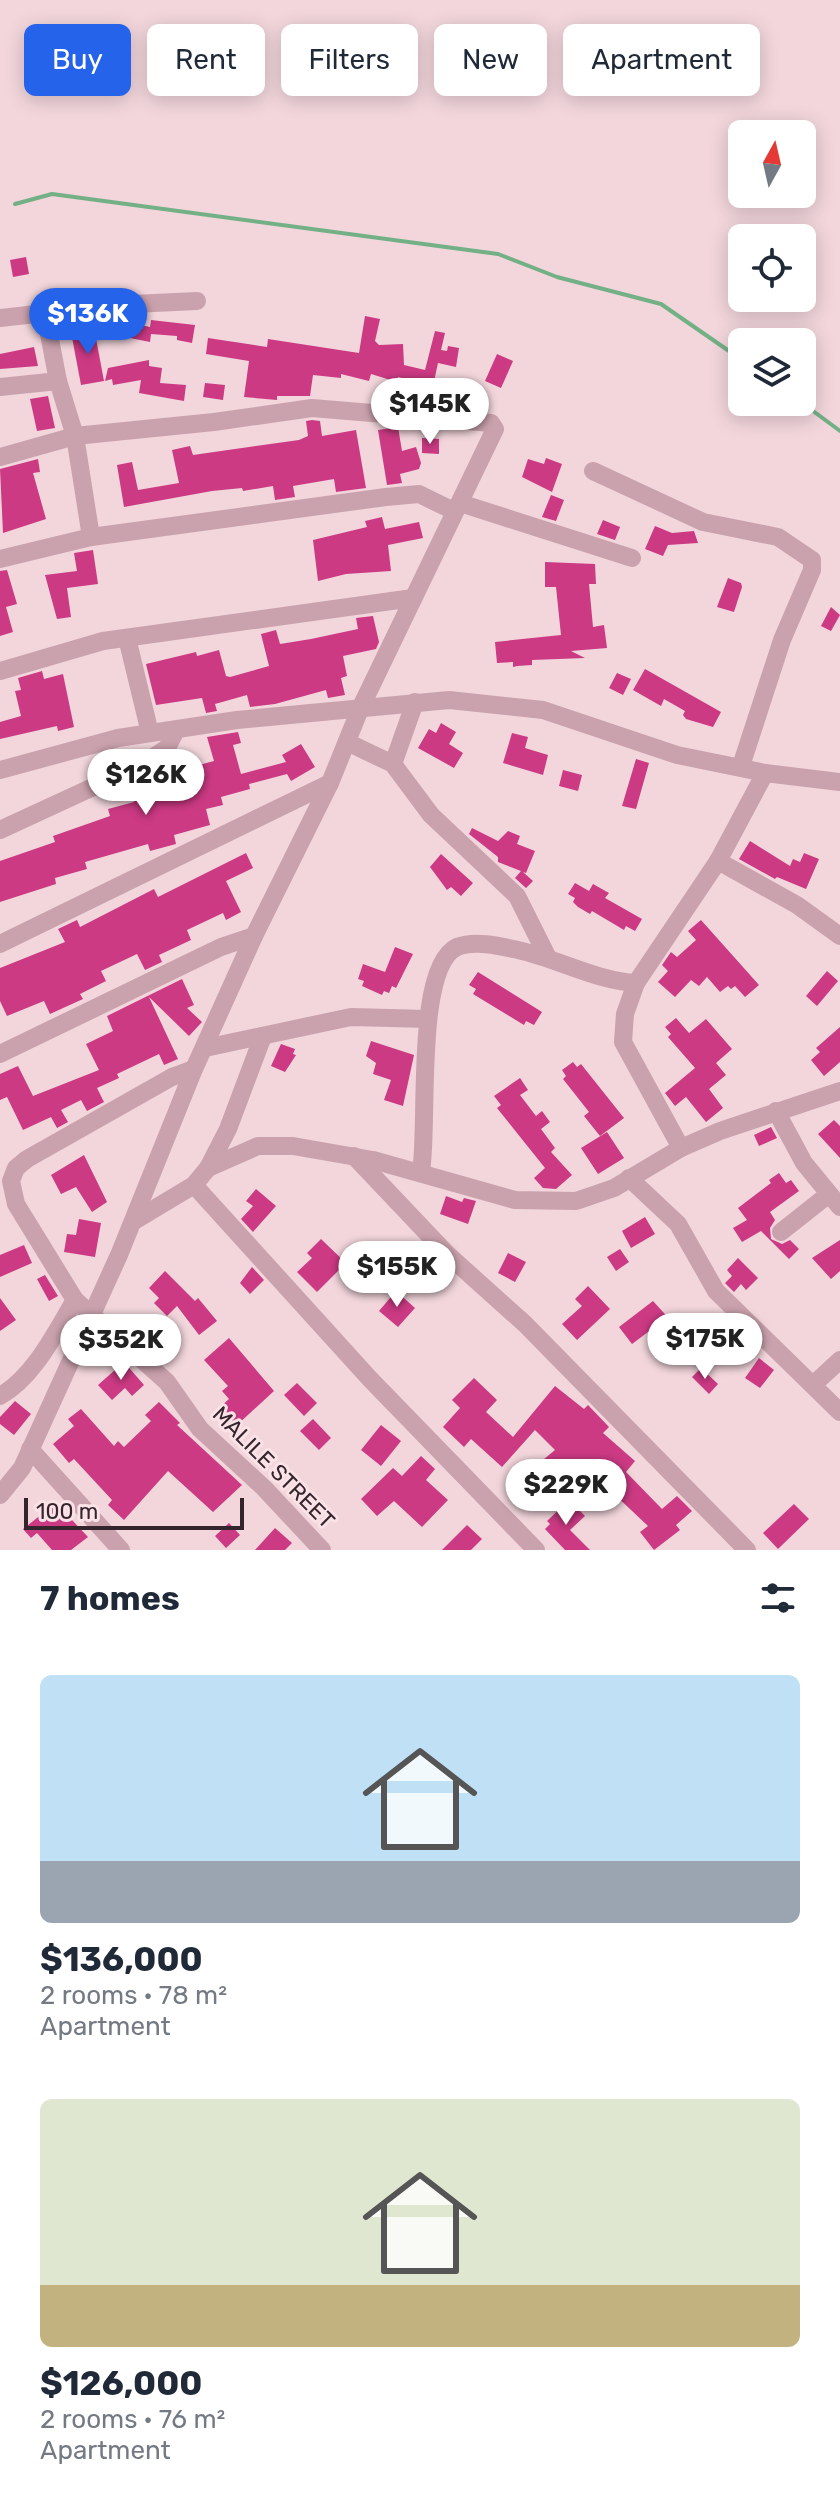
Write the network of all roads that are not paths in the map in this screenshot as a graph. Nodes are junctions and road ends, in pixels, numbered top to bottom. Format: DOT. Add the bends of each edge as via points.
graph roads {
  1 [pos="197,301"];
  2 [pos="45,313"];
  3 [pos="0,318"];
  4 [pos="58,381"];
  5 [pos="0,387"];
  6 [pos="75,436"];
  7 [pos="0,457"];
  8 [pos="593,471"];
  9 [pos="457,507"];
  10 [pos="91,537"];
  11 [pos="632,558"];
  12 [pos="0,559"];
  13 [pos="413,598"];
  14 [pos="127,638"];
  15 [pos="0,671"];
  16 [pos="415,702"];
  17 [pos="360,709"];
  18 [pos="176,730"];
  19 [pos="150,733"];
  20 [pos="347,742"];
  21 [pos="393,764"];
  22 [pos="741,766"];
  23 [pos="0,770"];
  24 [pos="765,773"];
  25 [pos="840,782"];
  26 [pos="330,783"];
  27 [pos="0,830"];
  28 [pos="718,861"];
  29 [pos="254,936"];
  30 [pos="840,936"];
  31 [pos="0,944"];
  32 [pos="548,958"];
  33 [pos="636,983"];
  34 [pos="428,1019"];
  35 [pos="263,1036"];
  36 [pos="205,1048"];
  37 [pos="0,1054"];
  38 [pos="194,1069"];
  39 [pos="840,1091"];
  40 [pos="776,1111"];
  41 [pos="681,1148"];
  42 [pos="354,1156"];
  43 [pos="208,1168"];
  44 [pos="421,1171"];
  45 [pos="629,1178"];
  46 [pos="194,1185"];
  47 [pos="834,1200"];
  48 [pos="134,1221"];
  49 [pos="781,1232"];
  50 [pos="75,1300"];
  51 [pos="91,1317"];
  52 [pos="840,1360"];
  53 [pos="814,1384"];
  54 [pos="0,1396"];
  55 [pos="840,1412"];
  56 [pos="30,1449"];
  57 [pos="0,1495"];
  58 [pos="121,1550"];
  59 [pos="322,1550"];
  60 [pos="536,1550"];
  61 [pos="747,1550"];
  1 -- 2 [label="street"];
  2 -- 3 [label="street"];
  2 -- 4 [label="street"];
  4 -- 5 [label="street"];
  4 -- 6 [label="street"];
  6 -- 7 [label="street"];
  6 -- 9 [label="street" via="312,408 491,423 493,438"];
  6 -- 10 [label="street"];
  8 -- 22 [label="street" via="703,522 778,537 812,560"];
  9 -- 10 [label="street" via="419,494"];
  9 -- 11 [label="street"];
  9 -- 13 [label="street"];
  10 -- 12 [label="street"];
  13 -- 14 [label="street"];
  13 -- 17 [label="street"];
  14 -- 15 [label="street"];
  14 -- 19 [label="street"];
  16 -- 17 [label="street"];
  16 -- 21 [label="street"];
  16 -- 22 [label="street" via="474,701 543,710 677,755"];
  17 -- 18 [label="street"];
  17 -- 20 [label="street"];
  18 -- 19 [label="street"];
  18 -- 27 [label="street" via="167,748 145,763"];
  19 -- 23 [label="street"];
  20 -- 21 [label="street"];
  20 -- 26 [label="street"];
  21 -- 32 [label="street" via="431,815 517,896"];
  22 -- 24 [label="street"];
  24 -- 25 [label="street"];
  24 -- 28 [label="street"];
  26 -- 29 [label="street"];
  26 -- 31 [label="street"];
  28 -- 30 [label="street"];
  28 -- 33 [label="street"];
  29 -- 36 [label="street"];
  29 -- 37 [label="street"];
  32 -- 33 [label="street"];
  32 -- 34 [label="street" via="496,946 456,948 441,964"];
  33 -- 41 [label="street" via="625,1014 623,1042"];
  34 -- 35 [label="street" via="351,1017"];
  34 -- 44 [label="street"];
  35 -- 36 [label="street"];
  35 -- 43 [label="street"];
  36 -- 38 [label="street"];
  38 -- 48 [label="street"];
  38 -- 50 [label="street, MALILE STREET" via="16,1168 11,1181 16,1204"];
  39 -- 40 [label="street"];
  40 -- 41 [label="street"];
  40 -- 47 [label="street" via="804,1163"];
  41 -- 45 [label="street"];
  42 -- 43 [label="street" via="258,1146"];
  42 -- 44 [label="street"];
  42 -- 61 [label="street"];
  43 -- 46 [label="street"];
  44 -- 45 [label="street" via="515,1200 546,1203 599,1195"];
  45 -- 53 [label="street" via="678,1224 716,1291"];
  46 -- 48 [label="street"];
  46 -- 60 [label="street" via="359,1368"];
  47 -- 49 [label="street"];
  48 -- 51 [label="street"];
  50 -- 51 [label="street, MALILE STREET"];
  50 -- 54 [label="street" via="36,1362 14,1389"];
  51 -- 56 [label="street"];
  51 -- 59 [label="street, MALILE STREET" via="167,1382 200,1429"];
  52 -- 53 [label="street"];
  53 -- 55 [label="street"];
  56 -- 57 [label="street"];
  56 -- 58 [label="street"];
}
